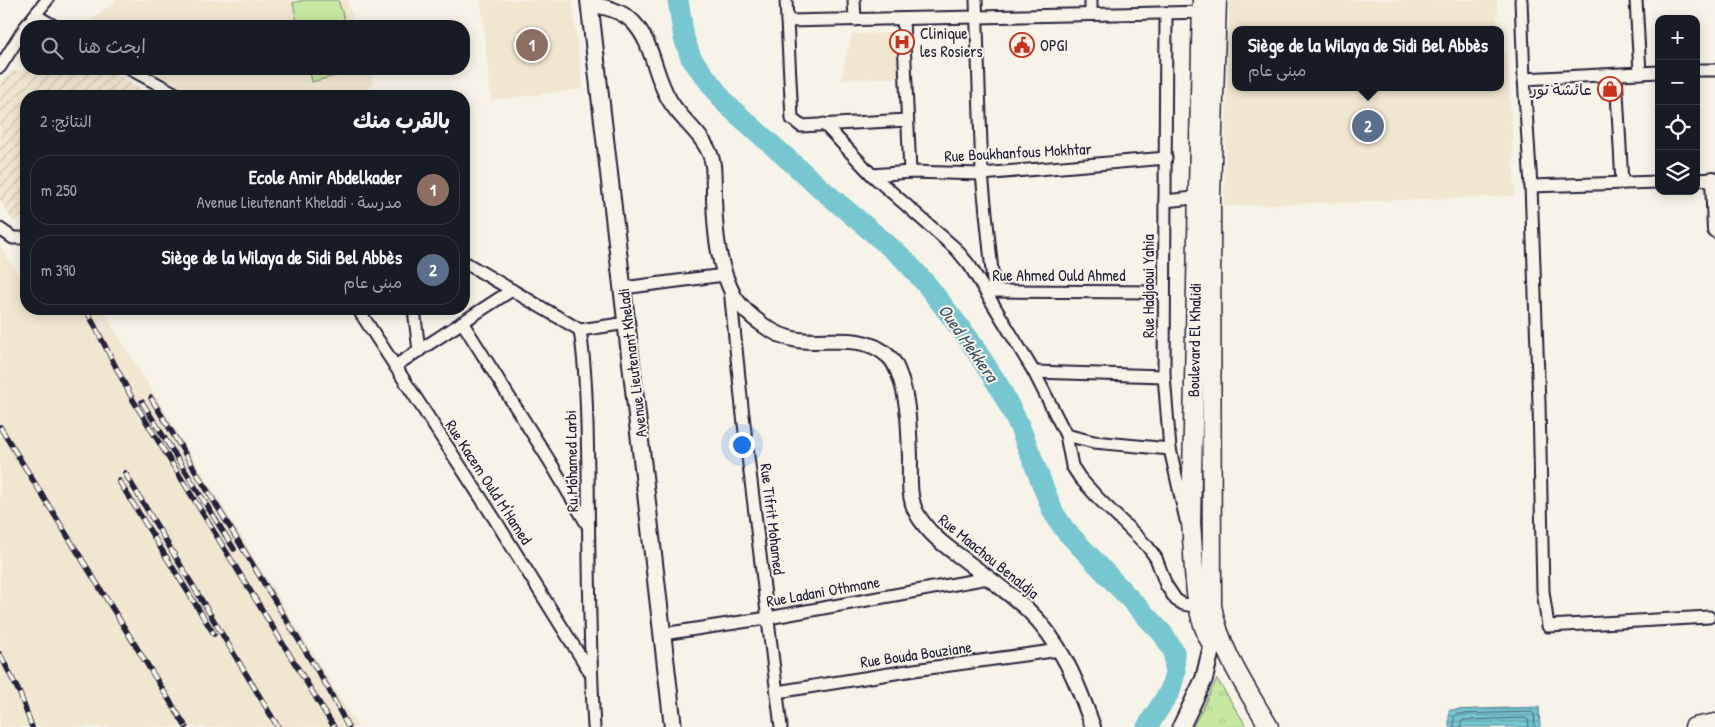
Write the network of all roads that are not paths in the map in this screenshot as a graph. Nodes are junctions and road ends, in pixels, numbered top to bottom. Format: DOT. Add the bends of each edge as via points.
graph roads {
  1 [pos="46,0"];
  2 [pos="786,0"];
  3 [pos="854,0"];
  4 [pos="976,0"];
  5 [pos="1090,0"];
  6 [pos="1521,0"];
  7 [pos="1636,0"];
  8 [pos="589,2"];
  9 [pos="1209,6"];
  10 [pos="1166,13"];
  11 [pos="1091,14"];
  12 [pos="35,15"];
  13 [pos="977,17"];
  14 [pos="903,19"];
  15 [pos="31,20"];
  16 [pos="44,20"];
  17 [pos="855,20"];
  18 [pos="787,21"];
  19 [pos="20,36"];
  20 [pos="0,67"];
  21 [pos="1700,70"];
  22 [pos="1715,70"];
  23 [pos="1655,72"];
  24 [pos="1640,73"];
  25 [pos="141,75"];
  26 [pos="1616,75"];
  27 [pos="1524,79"];
  28 [pos="169,90"];
  29 [pos="907,120"];
  30 [pos="824,124"];
  31 [pos="1166,158"];
  32 [pos="910,172"];
  33 [pos="982,174"];
  34 [pos="872,176"];
  35 [pos="1714,179"];
  36 [pos="1700,180"];
  37 [pos="1655,182"];
  38 [pos="1622,183"];
  39 [pos="1531,186"];
  40 [pos="1204,197"];
  41 [pos="1165,201"];
  42 [pos="0,229"];
  43 [pos="1715,230"];
  44 [pos="20,238"];
  45 [pos="470,266"];
  46 [pos="727,280"];
  47 [pos="623,288"];
  48 [pos="512,290"];
  49 [pos="989,291"];
  50 [pos="1164,292"];
  51 [pos="362,315"];
  52 [pos="415,315"];
  53 [pos="462,322"];
  54 [pos="627,324"];
  55 [pos="580,330"];
  56 [pos="419,351"];
  57 [pos="395,366"];
  58 [pos="1034,372"];
  59 [pos="1164,376"];
  60 [pos="1066,435"];
  61 [pos="1170,449"];
  62 [pos="589,527"];
  63 [pos="1194,556"];
  64 [pos="988,578"];
  65 [pos="1199,612"];
  66 [pos="1709,617"];
  67 [pos="768,618"];
  68 [pos="1216,626"];
  69 [pos="663,634"];
  70 [pos="1213,646"];
  71 [pos="1060,650"];
  72 [pos="1235,668"];
  73 [pos="591,674"];
  74 [pos="1199,691"];
  75 [pos="777,692"];
  76 [pos="1715,723"];
  77 [pos="594,727"];
  78 [pos="674,727"];
  79 [pos="781,727"];
  80 [pos="1093,727"];
  81 [pos="1182,727"];
  82 [pos="1269,727"];
  83 [pos="1694,727"];
  1 -- 12 [label="street"];
  2 -- 18 [label="street"];
  3 -- 17 [label="street"];
  4 -- 13 [label="street"];
  5 -- 11 [label="street"];
  6 -- 27 [label="street"];
  7 -- 24 [label="street"];
  8 -- 46 [label="street, Rue Maachou Benaldja" via="621,13 633,22 651,51 669,100 707,149 713,163 719,258"];
  8 -- 47 [label="main road, Avenue Lieutenant Kheladi"];
  9 -- 10 [label="street"];
  9 -- 40 [label="main road"];
  10 -- 11 [label="street"];
  10 -- 31 [label="street, Rue Hadjaoui Yahia"];
  11 -- 13 [label="street"];
  12 -- 15 [label="street"];
  12 -- 16 [label="street"];
  13 -- 14 [label="street"];
  13 -- 33 [label="street"];
  14 -- 17 [label="street"];
  14 -- 29 [label="street"];
  17 -- 18 [label="street"];
  18 -- 30 [label="street" via="792,118 801,126"];
  19 -- 20 [label="street"];
  21 -- 22 [label="street"];
  23 -- 24 [label="street"];
  24 -- 26 [label="street"];
  25 -- 28 [label="street"];
  26 -- 27 [label="street"];
  26 -- 38 [label="street"];
  27 -- 39 [label="street"];
  29 -- 30 [label="street"];
  29 -- 32 [label="street"];
  30 -- 34 [label="street"];
  31 -- 33 [label="street, Rue Boukhanfous Mokhtar"];
  31 -- 41 [label="street, Rue Hadjaoui Yahia"];
  32 -- 33 [label="street, Rue Boukhanfous Mokhtar"];
  32 -- 34 [label="street, Rue Boukhanfous Mokhtar"];
  33 -- 49 [label="street"];
  34 -- 49 [label="street" via="956,249"];
  35 -- 36 [label="street"];
  35 -- 43 [label="street"];
  37 -- 38 [label="street"];
  38 -- 39 [label="street"];
  39 -- 66 [label="street" via="1544,591 1548,626"];
  40 -- 41 [label="street"];
  40 -- 63 [label="main road, Boulevard El Khalidi" via="1191,523"];
  40 -- 68 [label="main road" via="1211,588"];
  41 -- 50 [label="street, Rue Hadjaoui Yahia"];
  42 -- 44 [label="street" via="13,238"];
  45 -- 48 [label="street"];
  46 -- 47 [label="street"];
  46 -- 64 [label="street, Rue Maachou Benaldja" via="737,300 752,316 780,335 799,340 869,344 888,355 904,390 911,491 916,511 930,532"];
  46 -- 67 [label="street, Rue Tifrit Mohamed"];
  47 -- 54 [label="main road, Avenue Lieutenant Kheladi"];
  48 -- 53 [label="street"];
  48 -- 55 [label="street"];
  49 -- 50 [label="street, Rue Ahmed Ould Ahmed"];
  49 -- 58 [label="street"];
  50 -- 59 [label="street, Rue Hadjaoui Yahia"];
  51 -- 57 [label="street, Rue Kacem Ould M'Hamed"];
  52 -- 56 [label="street"];
  53 -- 56 [label="street"];
  53 -- 62 [label="street"];
  54 -- 55 [label="street"];
  54 -- 69 [label="main road, Avenue Lieutenant Kheladi"];
  55 -- 62 [label="street, Ru Mohamed Larbi" via="584,355"];
  56 -- 57 [label="street"];
  57 -- 73 [label="street, Rue Kacem Ould M'Hamed"];
  58 -- 59 [label="street"];
  58 -- 60 [label="street"];
  59 -- 61 [label="street, Rue Hadjaoui Yahia"];
  60 -- 61 [label="street" via="1094,442"];
  60 -- 65 [label="street" via="1072,466 1080,478 1148,547 1176,600"];
  61 -- 63 [label="street, Rue Hadjaoui Yahia"];
  62 -- 73 [label="street, Ru Mohamed Larbi"];
  63 -- 65 [label="main road, Boulevard El Khalidi"];
  64 -- 67 [label="street, Rue Ladani Othmane"];
  64 -- 71 [label="street, Rue Maachou Benaldja" via="1027,609"];
  65 -- 70 [label="main road, Boulevard El Khalidi"];
  65 -- 74 [label="main road"];
  67 -- 69 [label="street, Rue Ladani Othmane"];
  67 -- 75 [label="street, Rue Tifrit Mohamed"];
  68 -- 70 [label="main road"];
  68 -- 72 [label="main road"];
  69 -- 78 [label="main road, Avenue Lieutenant Kheladi"];
  70 -- 72 [label="main road, Boulevard El Khalidi"];
  70 -- 74 [label="main road"];
  71 -- 75 [label="street, Rue Bouda Bouziane"];
  71 -- 80 [label="street, Rue Maachou Benaldja" via="1079,686"];
  72 -- 82 [label="main road"];
  73 -- 77 [label="street, Ru Mohamed Larbi"];
  74 -- 81 [label="main road"];
  75 -- 79 [label="street, Rue Tifrit Mohamed"];
  76 -- 83 [label="main road"];
}
